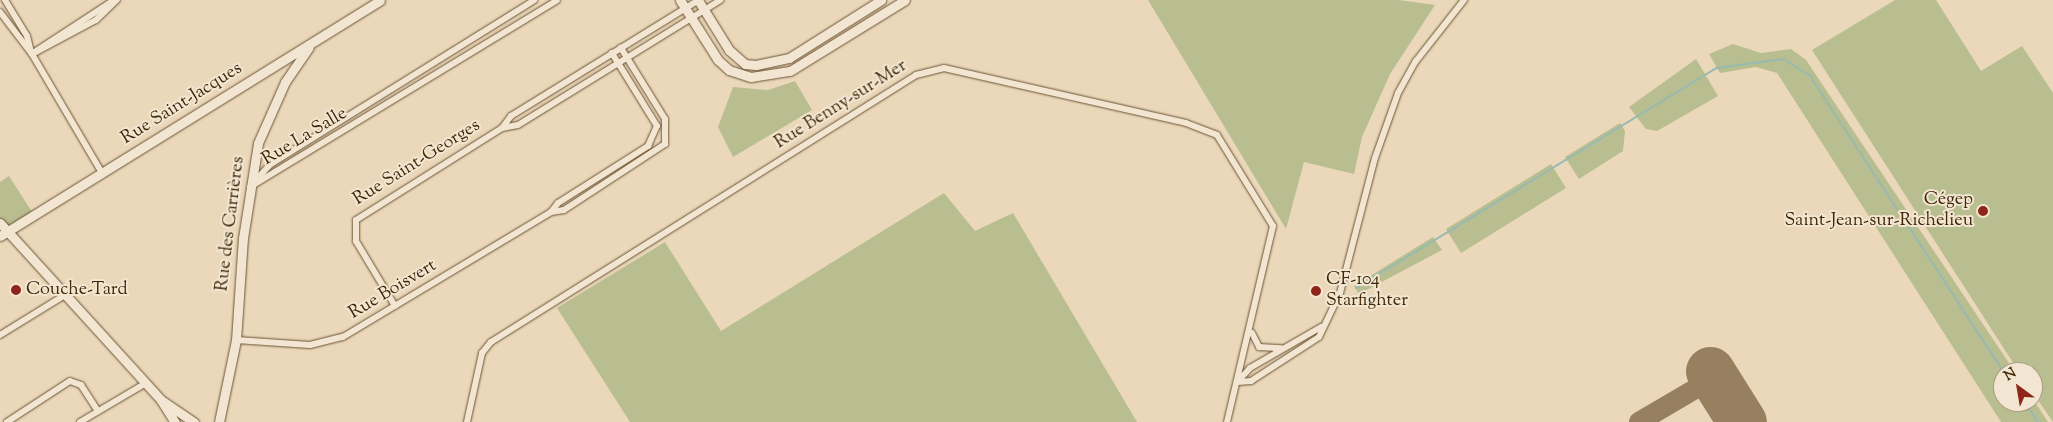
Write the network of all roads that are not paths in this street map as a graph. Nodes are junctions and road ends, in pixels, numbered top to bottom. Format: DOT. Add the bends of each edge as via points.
graph roads {
  1 [pos="5,0"];
  2 [pos="115,0"];
  3 [pos="380,0"];
  4 [pos="534,0"];
  5 [pos="557,0"];
  6 [pos="680,0"];
  7 [pos="699,0"];
  8 [pos="720,0"];
  9 [pos="881,0"];
  10 [pos="905,0"];
  11 [pos="1464,0"];
  12 [pos="685,9"];
  13 [pos="704,10"];
  14 [pos="0,12"];
  15 [pos="691,18"];
  16 [pos="312,43"];
  17 [pos="463,44"];
  18 [pos="807,47"];
  19 [pos="621,48"];
  20 [pos="612,53"];
  21 [pos="32,54"];
  22 [pos="469,54"];
  23 [pos="814,57"];
  24 [pos="628,58"];
  25 [pos="618,64"];
  26 [pos="766,64"];
  27 [pos="769,76"];
  28 [pos="364,107"];
  29 [pos="369,115"];
  30 [pos="502,128"];
  31 [pos="657,135"];
  32 [pos="666,136"];
  33 [pos="102,173"];
  34 [pos="249,188"];
  35 [pos="551,212"];
  36 [pos="0,224"];
  37 [pos="4,234"];
  38 [pos="65,295"];
  39 [pos="396,306"];
  40 [pos="1321,327"];
  41 [pos="1252,332"];
  42 [pos="0,335"];
  43 [pos="236,340"];
  44 [pos="1289,344"];
  45 [pos="1282,348"];
  46 [pos="1294,353"];
  47 [pos="1238,382"];
  48 [pos="146,383"];
  49 [pos="161,400"];
  50 [pos="98,411"];
  51 [pos="7,422"];
  52 [pos="80,422"];
  53 [pos="175,422"];
  54 [pos="194,422"];
  55 [pos="219,422"];
  56 [pos="467,422"];
  57 [pos="1227,422"];
  1 -- 21 [label="street" via="28,36"];
  2 -- 21 [label="street" via="96,20"];
  3 -- 16 [label="street, Rue Saint-Jacques"];
  4 -- 17 [label="street, Rue La Salle"];
  5 -- 22 [label="street, Rue La Salle"];
  6 -- 12 [label="street"];
  7 -- 12 [label="street, Rue Saint-Georges"];
  7 -- 13 [label="street"];
  8 -- 13 [label="street, Rue Saint-Georges"];
  9 -- 18 [label="street"];
  10 -- 23 [label="street"];
  11 -- 40 [label="street" via="1416,61 1398,93 1375,158 1340,293"];
  12 -- 15 [label="street"];
  12 -- 19 [label="street, Rue Saint-Georges"];
  13 -- 15 [label="street, Rue Saint-Georges"];
  13 -- 26 [label="street" via="729,50 745,64"];
  14 -- 21 [label="street"];
  15 -- 24 [label="street, Rue Saint-Georges"];
  15 -- 27 [label="street" via="729,70"];
  16 -- 33 [label="street, Rue Saint-Jacques"];
  16 -- 34 [label="street, Rue des Carrières" via="266,120"];
  17 -- 22 [label="street"];
  17 -- 28 [label="street, Rue La Salle"];
  18 -- 23 [label="street"];
  18 -- 26 [label="street"];
  19 -- 20 [label="street, Rue Saint-Georges"];
  19 -- 24 [label="street"];
  20 -- 25 [label="street"];
  20 -- 30 [label="street, Rue Saint-Georges" via="511,116"];
  21 -- 33 [label="street"];
  22 -- 29 [label="street, Rue La Salle"];
  23 -- 27 [label="street"];
  24 -- 25 [label="street, Rue Saint-Georges"];
  24 -- 32 [label="street" via="665,119"];
  25 -- 30 [label="street, Rue Saint-Georges" via="518,125"];
  25 -- 31 [label="street" via="648,109"];
  26 -- 27 [label="street"];
  28 -- 29 [label="street, Rue La Salle"];
  28 -- 34 [label="street, Rue La Salle" via="271,164"];
  29 -- 34 [label="street, Rue La Salle"];
  30 -- 39 [label="street, Rue Saint-Georges" via="356,220 356,241"];
  31 -- 32 [label="street"];
  31 -- 35 [label="street, Rue Boisvert" via="648,146 558,203"];
  32 -- 35 [label="street, Rue Boisvert" via="658,152 564,210"];
  33 -- 37 [label="street, Rue Saint-Jacques"];
  34 -- 43 [label="street, Rue des Carrières"];
  35 -- 39 [label="street, Rue Boisvert"];
  36 -- 37 [label="street"];
  37 -- 38 [label="street"];
  38 -- 42 [label="street"];
  38 -- 48 [label="street"];
  39 -- 43 [label="street, Rue Boisvert" via="322,344"];
  40 -- 44 [label="street"];
  40 -- 46 [label="street" via="1319,337"];
  41 -- 45 [label="street" via="1259,346"];
  41 -- 47 [label="street, Rue Benny-sur-Mer"];
  41 -- 56 [label="street, Rue Benny-sur-Mer" via="1273,226 1217,135 1186,123 935,68 916,74 491,342 482,353"];
  43 -- 55 [label="street, Rue des Carrières"];
  44 -- 45 [label="street"];
  44 -- 46 [label="street"];
  45 -- 47 [label="street"];
  46 -- 47 [label="street" via="1251,381"];
  47 -- 57 [label="street, Rue Benny-sur-Mer"];
  48 -- 49 [label="street"];
  48 -- 50 [label="street"];
  49 -- 53 [label="street"];
  49 -- 54 [label="street"];
  50 -- 51 [label="street" via="81,385 70,381"];
  50 -- 52 [label="street"];
}
